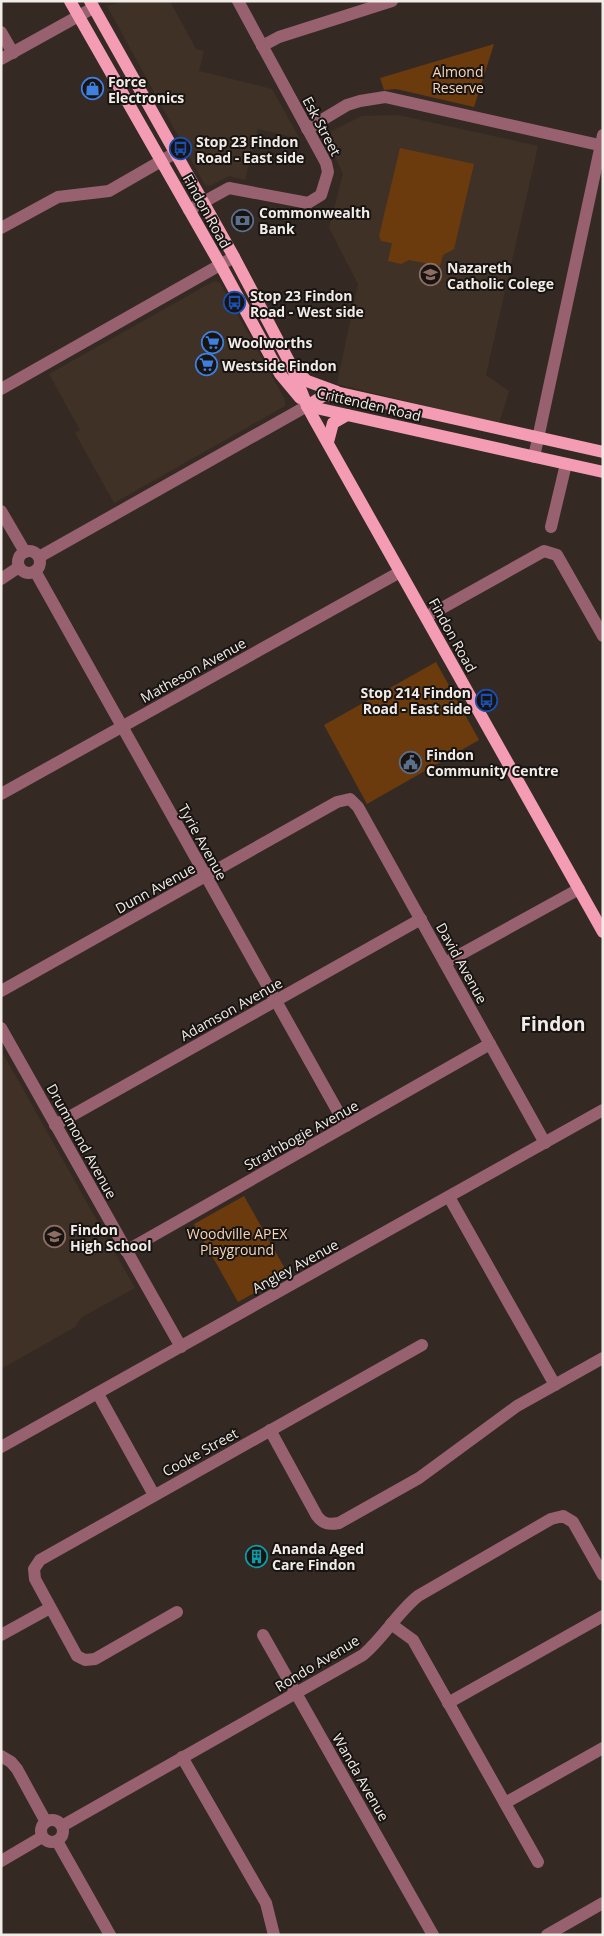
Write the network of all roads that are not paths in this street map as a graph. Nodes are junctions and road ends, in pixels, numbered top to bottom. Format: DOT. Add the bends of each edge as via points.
graph roads {
  1 [pos="70,1"];
  2 [pos="238,1"];
  3 [pos="392,1"];
  4 [pos="373,4"];
  5 [pos="91,5"];
  6 [pos="78,16"];
  7 [pos="1,32"];
  8 [pos="262,46"];
  9 [pos="13,53"];
  10 [pos="1,59"];
  11 [pos="307,129"];
  12 [pos="602,143"];
  13 [pos="175,153"];
  14 [pos="162,161"];
  15 [pos="202,203"];
  16 [pos="189,210"];
  17 [pos="1,228"];
  18 [pos="234,257"];
  19 [pos="220,264"];
  20 [pos="245,311"];
  21 [pos="263,314"];
  22 [pos="293,368"];
  23 [pos="1,388"];
  24 [pos="340,393"];
  25 [pos="307,406"];
  26 [pos="347,415"];
  27 [pos="538,437"];
  28 [pos="328,442"];
  29 [pos="603,452"];
  30 [pos="534,457"];
  31 [pos="566,464"];
  32 [pos="603,472"];
  33 [pos="1,511"];
  34 [pos="551,527"];
  35 [pos="25,552"];
  36 [pos="39,557"];
  37 [pos="19,567"];
  38 [pos="35,571"];
  39 [pos="400,572"];
  40 [pos="1,579"];
  41 [pos="426,617"];
  42 [pos="603,636"];
  43 [pos="121,727"];
  44 [pos="1,794"];
  45 [pos="350,799"];
  46 [pos="205,876"];
  47 [pos="579,889"];
  48 [pos="421,919"];
  49 [pos="603,932"];
  50 [pos="445,963"];
  51 [pos="1,991"];
  52 [pos="275,1001"];
  53 [pos="1,1028"];
  54 [pos="490,1044"];
  55 [pos="603,1110"];
  56 [pos="55,1125"];
  57 [pos="346,1126"];
  58 [pos="545,1143"];
  59 [pos="448,1197"];
  60 [pos="126,1251"];
  61 [pos="422,1345"];
  62 [pos="181,1347"];
  63 [pos="603,1358"];
  64 [pos="555,1384"];
  65 [pos="98,1394"];
  66 [pos="270,1430"];
  67 [pos="1,1447"];
  68 [pos="154,1495"];
  69 [pos="603,1574"];
  70 [pos="50,1608"];
  71 [pos="177,1612"];
  72 [pos="603,1616"];
  73 [pos="391,1624"];
  74 [pos="1,1635"];
  75 [pos="263,1635"];
  76 [pos="296,1694"];
  77 [pos="448,1703"];
  78 [pos="603,1748"];
  79 [pos="1,1756"];
  80 [pos="182,1757"];
  81 [pos="505,1803"];
  82 [pos="46,1822"];
  83 [pos="62,1826"];
  84 [pos="42,1838"];
  85 [pos="57,1842"];
  86 [pos="1,1861"];
  87 [pos="538,1862"];
  88 [pos="603,1903"];
  89 [pos="110,1935"];
  90 [pos="274,1935"];
  91 [pos="433,1935"];
  92 [pos="547,1935"];
  1 -- 6 [label="main road, Findon Road"];
  2 -- 8 [label="street, Esk Street"];
  3 -- 4 [label="street"];
  4 -- 8 [label="street"];
  5 -- 6 [label="street"];
  5 -- 13 [label="main road, Findon Road"];
  6 -- 9 [label="street"];
  6 -- 14 [label="main road, Findon Road"];
  7 -- 9 [label="street"];
  8 -- 11 [label="street, Esk Street"];
  9 -- 10 [label="street"];
  11 -- 12 [label="street" via="347,105 385,97"];
  11 -- 15 [label="street, Esk Street" via="328,172 321,195 316,199 308,203 296,202 229,188"];
  12 -- 27 [label="street"];
  13 -- 14 [label="street"];
  13 -- 15 [label="main road, Findon Road"];
  14 -- 16 [label="main road, Findon Road"];
  14 -- 17 [label="street" via="109,190 58,197"];
  15 -- 16 [label="street, Esk Street"];
  15 -- 18 [label="main road, Findon Road"];
  16 -- 19 [label="main road, Findon Road"];
  18 -- 19 [label="street"];
  18 -- 21 [label="main road, Findon Road"];
  19 -- 20 [label="main road, Findon Road"];
  19 -- 23 [label="street"];
  20 -- 21 [label="main road"];
  20 -- 25 [label="main road, Findon Road" via="280,374"];
  21 -- 22 [label="main road, Findon Road"];
  22 -- 24 [label="main road" via="307,382"];
  22 -- 25 [label="main road, Findon Road"];
  24 -- 25 [label="main road, Crittenden Road" via="317,399"];
  24 -- 27 [label="main road, Crittenden Road"];
  25 -- 26 [label="main road, Crittenden Road"];
  25 -- 28 [label="main road, Findon Road"];
  25 -- 36 [label="street"];
  26 -- 28 [label="main road" via="332,423"];
  26 -- 30 [label="main road, Crittenden Road"];
  27 -- 29 [label="main road, Crittenden Road"];
  27 -- 30 [label="street"];
  28 -- 39 [label="main road, Findon Road"];
  30 -- 31 [label="main road, Crittenden Road"];
  31 -- 32 [label="main road, Crittenden Road"];
  31 -- 34 [label="street"];
  33 -- 35 [label="street"];
  35 -- 36 [label="street" via="34,552"];
  35 -- 37 [label="street" via="19,557"];
  36 -- 38 [label="street" via="40,563"];
  37 -- 38 [label="street" via="28,573"];
  37 -- 40 [label="street"];
  38 -- 43 [label="street, Tyrie Avenue"];
  39 -- 41 [label="main road, Findon Road"];
  39 -- 43 [label="street, Matheson Avenue"];
  41 -- 42 [label="street" via="544,551 558,555"];
  41 -- 47 [label="main road, Findon Road"];
  43 -- 44 [label="street, Matheson Avenue"];
  43 -- 46 [label="street, Tyrie Avenue"];
  45 -- 46 [label="street, Dunn Avenue" via="337,802"];
  45 -- 48 [label="street, David Avenue" via="358,807"];
  46 -- 51 [label="street, Dunn Avenue"];
  46 -- 52 [label="street, Tyrie Avenue"];
  47 -- 49 [label="main road, Findon Road"];
  47 -- 50 [label="street"];
  48 -- 50 [label="street, David Avenue"];
  48 -- 52 [label="street, Adamson Avenue"];
  50 -- 54 [label="street, David Avenue"];
  52 -- 56 [label="street, Adamson Avenue"];
  52 -- 57 [label="street, Tyrie Avenue"];
  53 -- 56 [label="street, Drummond Avenue"];
  54 -- 57 [label="street, Strathbogie Avenue"];
  54 -- 58 [label="street, David Avenue"];
  55 -- 58 [label="street, Angley Avenue"];
  56 -- 60 [label="street, Drummond Avenue"];
  57 -- 60 [label="street, Strathbogie Avenue"];
  58 -- 59 [label="street, Angley Avenue"];
  59 -- 62 [label="street, Angley Avenue"];
  59 -- 64 [label="street"];
  60 -- 62 [label="street, Drummond Avenue"];
  61 -- 66 [label="street, Cooke Street"];
  62 -- 65 [label="street, Angley Avenue"];
  63 -- 64 [label="street"];
  64 -- 66 [label="street" via="517,1406 419,1478 332,1525 325,1524 317,1516"];
  65 -- 67 [label="street, Angley Avenue"];
  65 -- 68 [label="street"];
  66 -- 68 [label="street, Cooke Street"];
  68 -- 70 [label="street, Cooke Street" via="40,1560 34,1569 35,1579"];
  69 -- 73 [label="street, Rondo Avenue" via="573,1522 563,1516 551,1519 418,1596"];
  70 -- 71 [label="street, Cooke Street" via="77,1656 85,1660 95,1659"];
  70 -- 74 [label="street"];
  72 -- 77 [label="street"];
  73 -- 76 [label="street, Rondo Avenue" via="363,1655"];
  73 -- 77 [label="street" via="413,1640"];
  75 -- 76 [label="street, Wanda Avenue"];
  76 -- 80 [label="street, Rondo Avenue"];
  76 -- 91 [label="street, Wanda Avenue"];
  77 -- 81 [label="street"];
  78 -- 81 [label="street"];
  79 -- 82 [label="street" via="17,1769"];
  80 -- 83 [label="street, Rondo Avenue"];
  80 -- 90 [label="street" via="266,1903"];
  81 -- 87 [label="street"];
  82 -- 83 [label="street" via="56,1820"];
  82 -- 84 [label="street" via="41,1827"];
  83 -- 85 [label="street" via="62,1835"];
  84 -- 85 [label="street"];
  84 -- 86 [label="street"];
  85 -- 89 [label="street"];
  88 -- 92 [label="street"];
}
